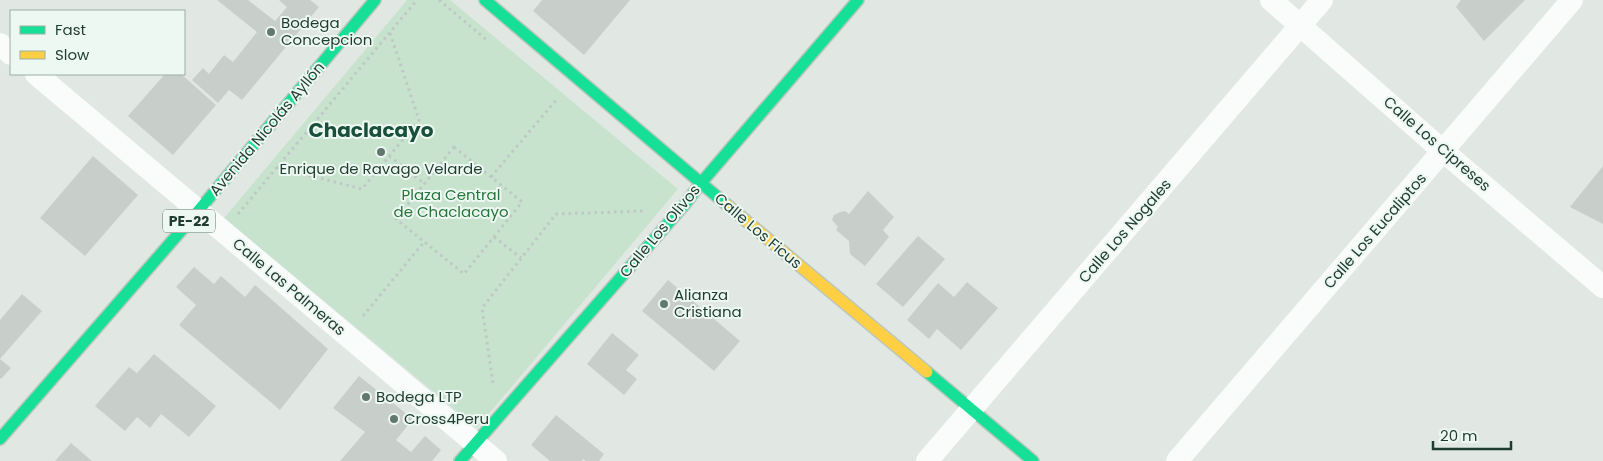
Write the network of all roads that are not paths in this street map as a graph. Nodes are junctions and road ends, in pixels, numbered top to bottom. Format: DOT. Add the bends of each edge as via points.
graph roads {
  1 [pos="375,0"];
  2 [pos="485,0"];
  3 [pos="858,0"];
  4 [pos="1272,0"];
  5 [pos="1322,0"];
  6 [pos="1572,0"];
  7 [pos="1301,26"];
  8 [pos="0,44"];
  9 [pos="10,53"];
  10 [pos="37,75"];
  11 [pos="1443,151"];
  12 [pos="701,183"];
  13 [pos="199,210"];
  14 [pos="1603,287"];
  15 [pos="972,409"];
  16 [pos="0,439"];
  17 [pos="476,443"];
  18 [pos="460,461"];
  19 [pos="496,461"];
  20 [pos="927,461"];
  21 [pos="1033,461"];
  22 [pos="1177,461"];
  1 -- 13 [label="main road, Avenida Nicolás Ayllón / PE-22"];
  2 -- 12 [label="main road, Calle Los Ficus"];
  3 -- 12 [label="main road, Calle Los Olivos"];
  4 -- 7 [label="street, Calle Los Cipreses"];
  5 -- 7 [label="street, Calle Los Nogales"];
  6 -- 11 [label="street, Calle Los Eucaliptos"];
  7 -- 11 [label="street, Calle Los Cipreses"];
  7 -- 15 [label="street, Calle Los Nogales"];
  8 -- 9 [label="street"];
  10 -- 13 [label="street, Calle Las Palmeras"];
  11 -- 14 [label="street, Calle Los Cipreses"];
  11 -- 22 [label="street, Calle Los Eucaliptos"];
  12 -- 15 [label="main road, Calle Los Ficus"];
  12 -- 17 [label="main road, Calle Los Olivos"];
  13 -- 16 [label="main road, Avenida Nicolás Ayllón / PE-22"];
  13 -- 17 [label="street, Calle Las Palmeras"];
  15 -- 20 [label="street, Calle Los Nogales"];
  15 -- 21 [label="main road, Calle Los Ficus"];
  17 -- 18 [label="main road, Calle Los Olivos"];
  17 -- 19 [label="street, Calle Las Palmeras"];
}
